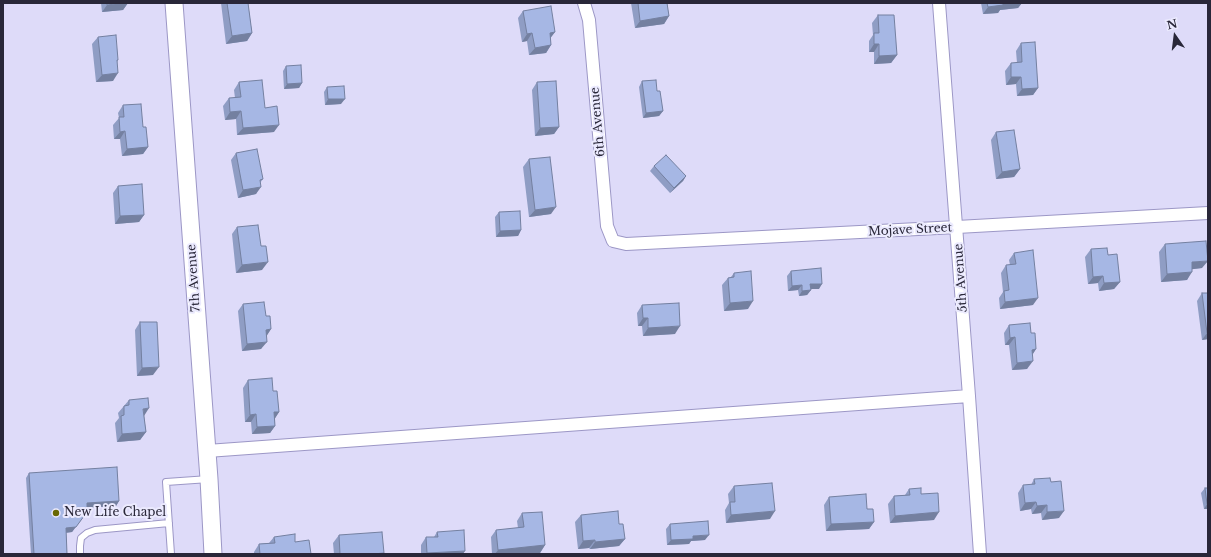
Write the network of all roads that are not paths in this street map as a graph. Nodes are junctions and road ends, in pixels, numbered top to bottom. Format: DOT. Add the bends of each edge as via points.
graph roads {
  1 [pos="174,3"];
  2 [pos="584,3"];
  3 [pos="939,3"];
  4 [pos="1208,213"];
  5 [pos="957,227"];
  6 [pos="613,241"];
  7 [pos="969,396"];
  8 [pos="207,451"];
  9 [pos="209,479"];
  10 [pos="169,523"];
  11 [pos="80,554"];
  12 [pos="171,554"];
  13 [pos="213,554"];
  14 [pos="980,554"];
  1 -- 8 [label="street, 7th Avenue"];
  2 -- 6 [label="street, 6th Avenue" via="589,20 607,226"];
  3 -- 5 [label="street, 5th Avenue"];
  4 -- 5 [label="street, Mojave Street"];
  5 -- 6 [label="street, Mojave Street" via="626,244"];
  5 -- 7 [label="street, 5th Avenue"];
  7 -- 8 [label="street"];
  7 -- 14 [label="street, 5th Avenue"];
  8 -- 9 [label="street, 7th Avenue"];
  9 -- 10 [label="lane" via="166,482"];
  9 -- 13 [label="street, 7th Avenue"];
  10 -- 11 [label="lane" via="95,530 82,538"];
  10 -- 12 [label="lane"];
}
